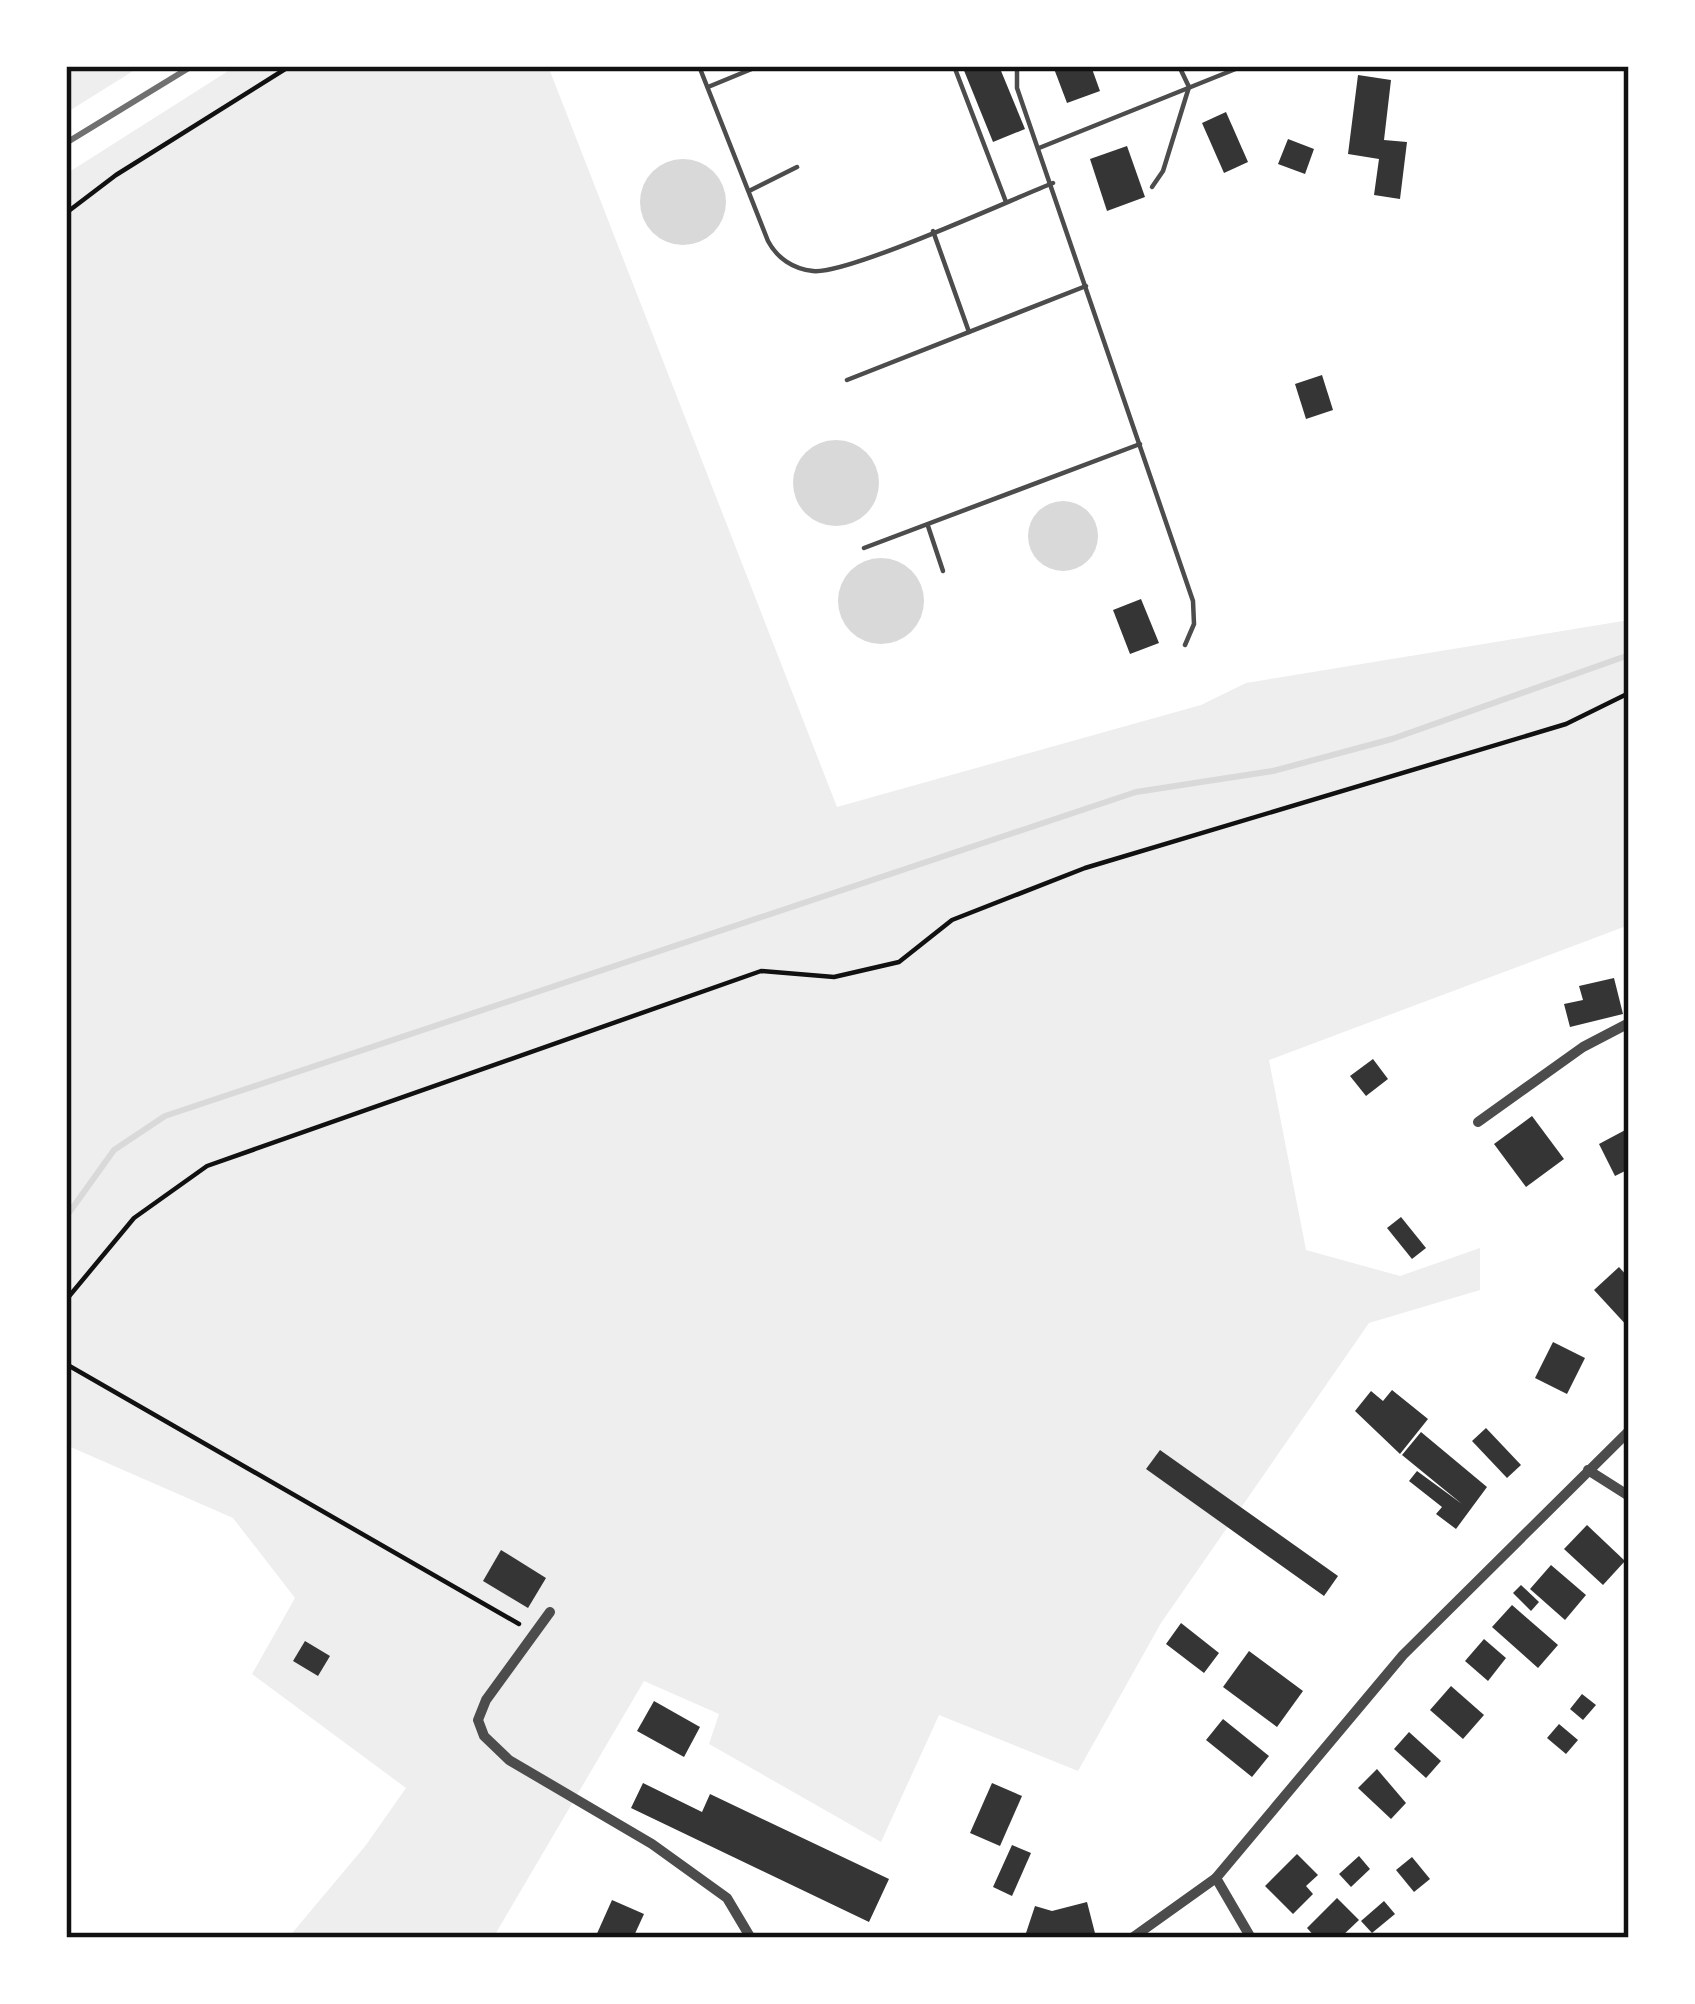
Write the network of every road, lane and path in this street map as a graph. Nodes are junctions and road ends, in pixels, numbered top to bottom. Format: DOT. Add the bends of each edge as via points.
graph roads {
  1 [pos="290,66"];
  2 [pos="699,66"];
  3 [pos="759,66"];
  4 [pos="954,66"];
  5 [pos="1017,66"];
  6 [pos="1179,66"];
  7 [pos="1243,66"];
  8 [pos="1629,81"];
  9 [pos="708,87"];
  10 [pos="1190,88"];
  11 [pos="1629,93"];
  12 [pos="1040,148"];
  13 [pos="797,167"];
  14 [pos="1053,183"];
  15 [pos="1152,187"];
  16 [pos="749,191"];
  17 [pos="1006,202"];
  18 [pos="66,213"];
  19 [pos="933,231"];
  20 [pos="1086,286"];
  21 [pos="969,332"];
  22 [pos="847,380"];
  23 [pos="1140,444"];
  24 [pos="927,524"];
  25 [pos="864,548"];
  26 [pos="943,572"];
  27 [pos="1185,645"];
  28 [pos="1629,693"];
  29 [pos="1629,1023"];
  30 [pos="1478,1122"];
  31 [pos="66,1300"];
  32 [pos="66,1364"];
  33 [pos="1629,1431"];
  34 [pos="1588,1470"];
  35 [pos="1629,1496"];
  36 [pos="550,1612"];
  37 [pos="534,1633"];
  38 [pos="1216,1878"];
  39 [pos="755,1937"];
  40 [pos="736,1938"];
  41 [pos="1132,1938"];
  42 [pos="1251,1938"];
  1 -- 18 [label="path"];
  2 -- 9 [label="lane"];
  3 -- 9 [label="lane"];
  4 -- 17 [label="lane"];
  5 -- 12 [label="lane"];
  6 -- 10 [label="lane"];
  7 -- 10 [label="lane"];
  8 -- 11 [label="lane"];
  9 -- 16 [label="lane"];
  10 -- 12 [label="lane"];
  10 -- 15 [label="lane"];
  12 -- 14 [label="lane"];
  13 -- 16 [label="lane"];
  14 -- 17 [label="lane"];
  14 -- 20 [label="lane"];
  16 -- 19 [label="lane" via="774,252 811,272"];
  17 -- 19 [label="lane"];
  19 -- 21 [label="lane"];
  20 -- 21 [label="lane"];
  20 -- 23 [label="lane"];
  21 -- 22 [label="lane"];
  23 -- 24 [label="lane"];
  23 -- 27 [label="lane" via="1193,602"];
  24 -- 25 [label="lane"];
  24 -- 26 [label="lane"];
  28 -- 31 [label="path" via="1566,724 1085,868 952,920 899,962 834,976 761,971 207,1166 134,1218"];
  29 -- 30 [label="street"];
  32 -- 37 [label="path"];
  33 -- 34 [label="street"];
  34 -- 35 [label="street"];
  34 -- 38 [label="street" via="1403,1655"];
  36 -- 37 [label="street"];
  37 -- 39 [label="street" via="485,1700 478,1720 484,1736 508,1760 727,1898"];
  38 -- 41 [label="street"];
  38 -- 42 [label="street"];
  39 -- 40 [label="street"];
}
